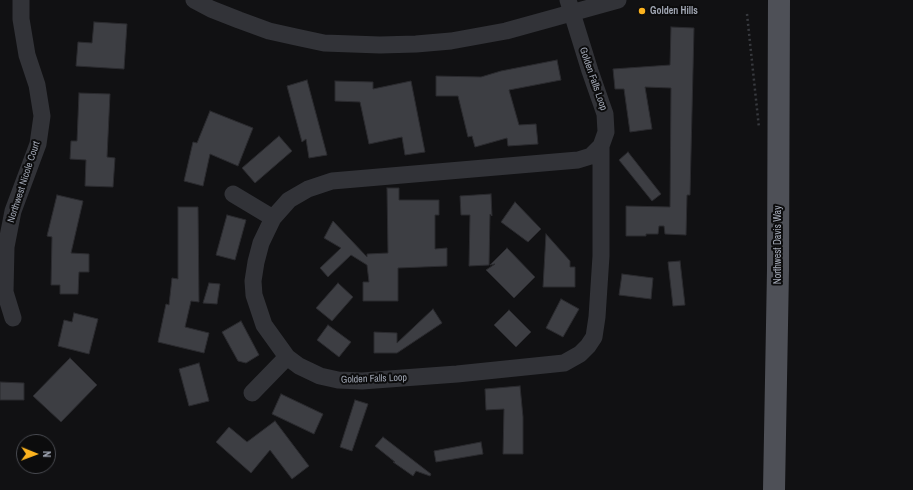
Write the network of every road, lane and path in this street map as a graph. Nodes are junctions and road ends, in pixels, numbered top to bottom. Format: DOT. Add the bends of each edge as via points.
graph roads {
  1 [pos="21,0"];
  2 [pos="194,0"];
  3 [pos="618,0"];
  4 [pos="779,0"];
  5 [pos="570,6"];
  6 [pos="747,14"];
  7 [pos="759,131"];
  8 [pos="601,146"];
  9 [pos="233,194"];
  10 [pos="273,218"];
  11 [pos="13,318"];
  12 [pos="286,357"];
  13 [pos="252,393"];
  14 [pos="774,490"];
  1 -- 11 [label="street, Northwest Nicole Court" via="21,19 27,55 42,116 38,144 13,211 6,247 5,292"];
  2 -- 5 [label="street" via="269,31 324,43 352,45 451,41 506,31"];
  3 -- 5 [label="street"];
  4 -- 14 [label="main road, Northwest Davis Way"];
  5 -- 8 [label="street, Golden Falls Loop" via="605,114 606,132"];
  6 -- 7 [label="path"];
  8 -- 10 [label="street, Golden Falls Loop" via="591,156 578,160 332,181 308,189 289,200"];
  8 -- 12 [label="street, Golden Falls Loop" via="601,256 597,317 594,337 580,354 564,363 556,364 362,381 320,376"];
  9 -- 10 [label="street"];
  10 -- 12 [label="street, Golden Falls Loop" via="256,262 254,296 264,325"];
  12 -- 13 [label="street"];
}
